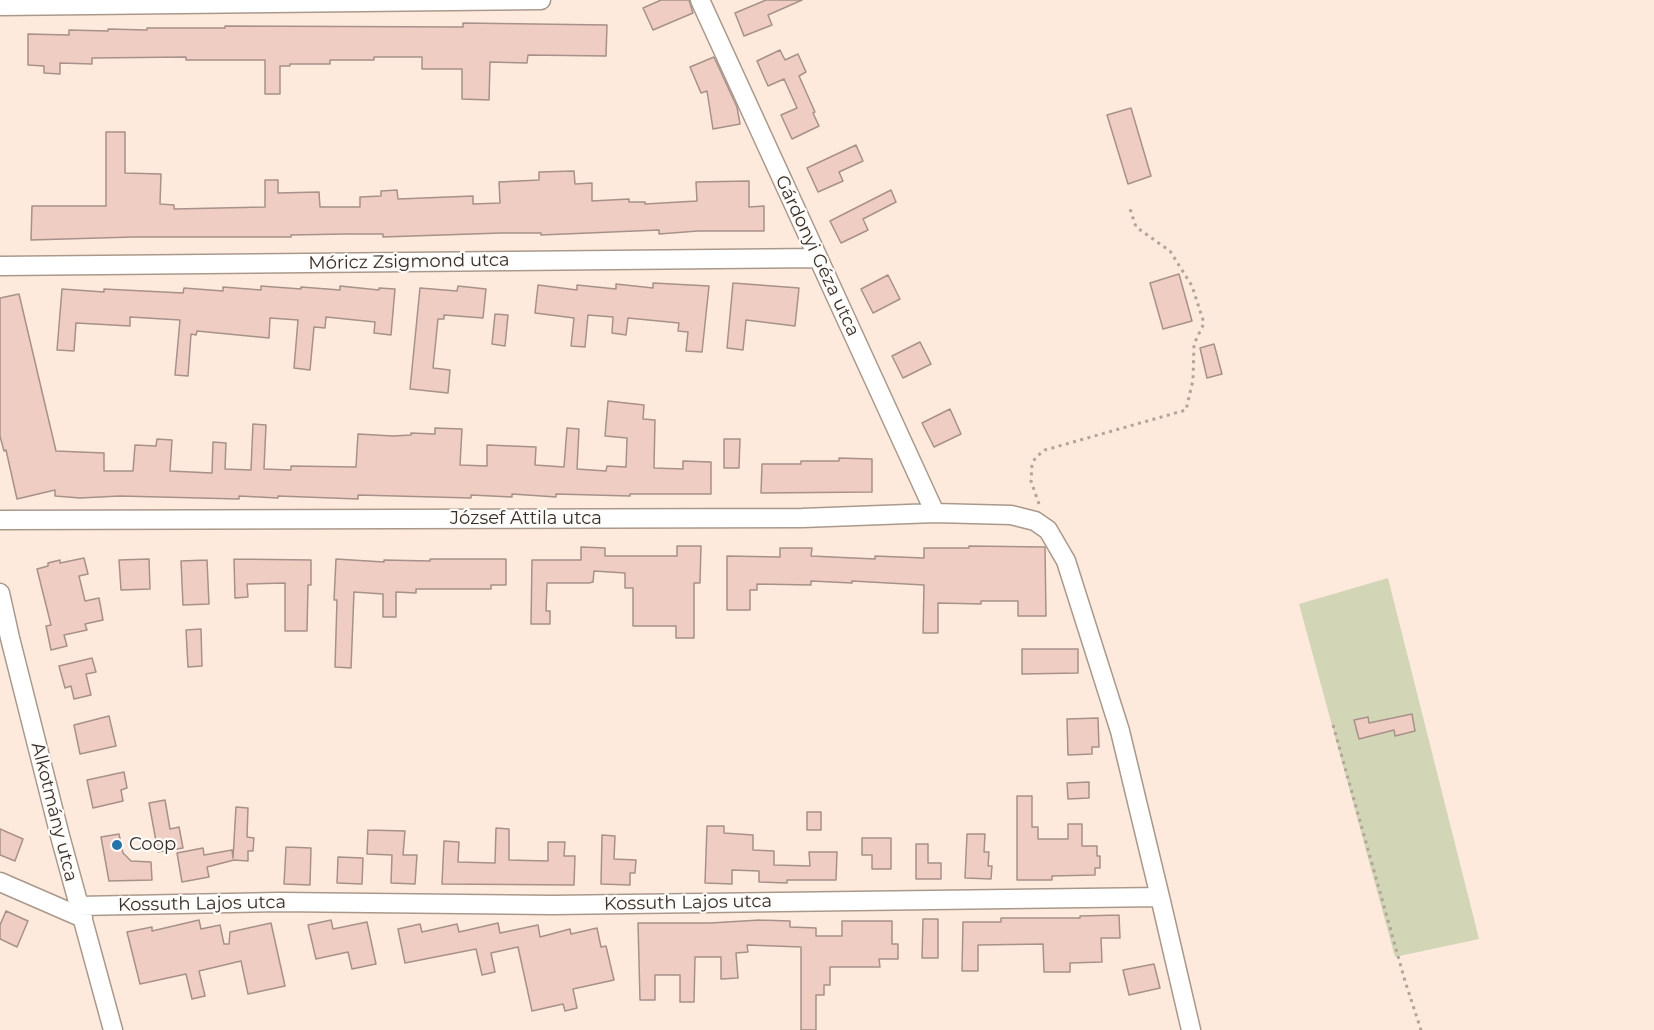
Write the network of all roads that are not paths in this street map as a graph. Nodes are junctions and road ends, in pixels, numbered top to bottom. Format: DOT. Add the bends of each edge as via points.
graph roads {
  1 [pos="541,0"];
  2 [pos="699,0"];
  3 [pos="0,6"];
  4 [pos="818,258"];
  5 [pos="0,266"];
  6 [pos="935,513"];
  7 [pos="0,520"];
  8 [pos="0,593"];
  9 [pos="0,882"];
  10 [pos="1160,897"];
  11 [pos="81,912"];
  12 [pos="113,1030"];
  13 [pos="1191,1030"];
  1 -- 3 [label="street"];
  2 -- 4 [label="street, Gárdonyi Géza utca"];
  4 -- 5 [label="street, Móricz Zsigmond utca"];
  4 -- 6 [label="street, Gárdonyi Géza utca"];
  6 -- 7 [label="street, József Attila utca" via="790,518"];
  6 -- 10 [label="street, József Attila utca" via="1011,515 1035,520 1048,530 1066,561 1120,731"];
  8 -- 11 [label="street, Alkotmány utca"];
  9 -- 11 [label="street"];
  10 -- 11 [label="street, Kossuth Lajos utca" via="552,905 279,902"];
  10 -- 13 [label="street"];
  11 -- 12 [label="street, Alkotmány utca"];
}
